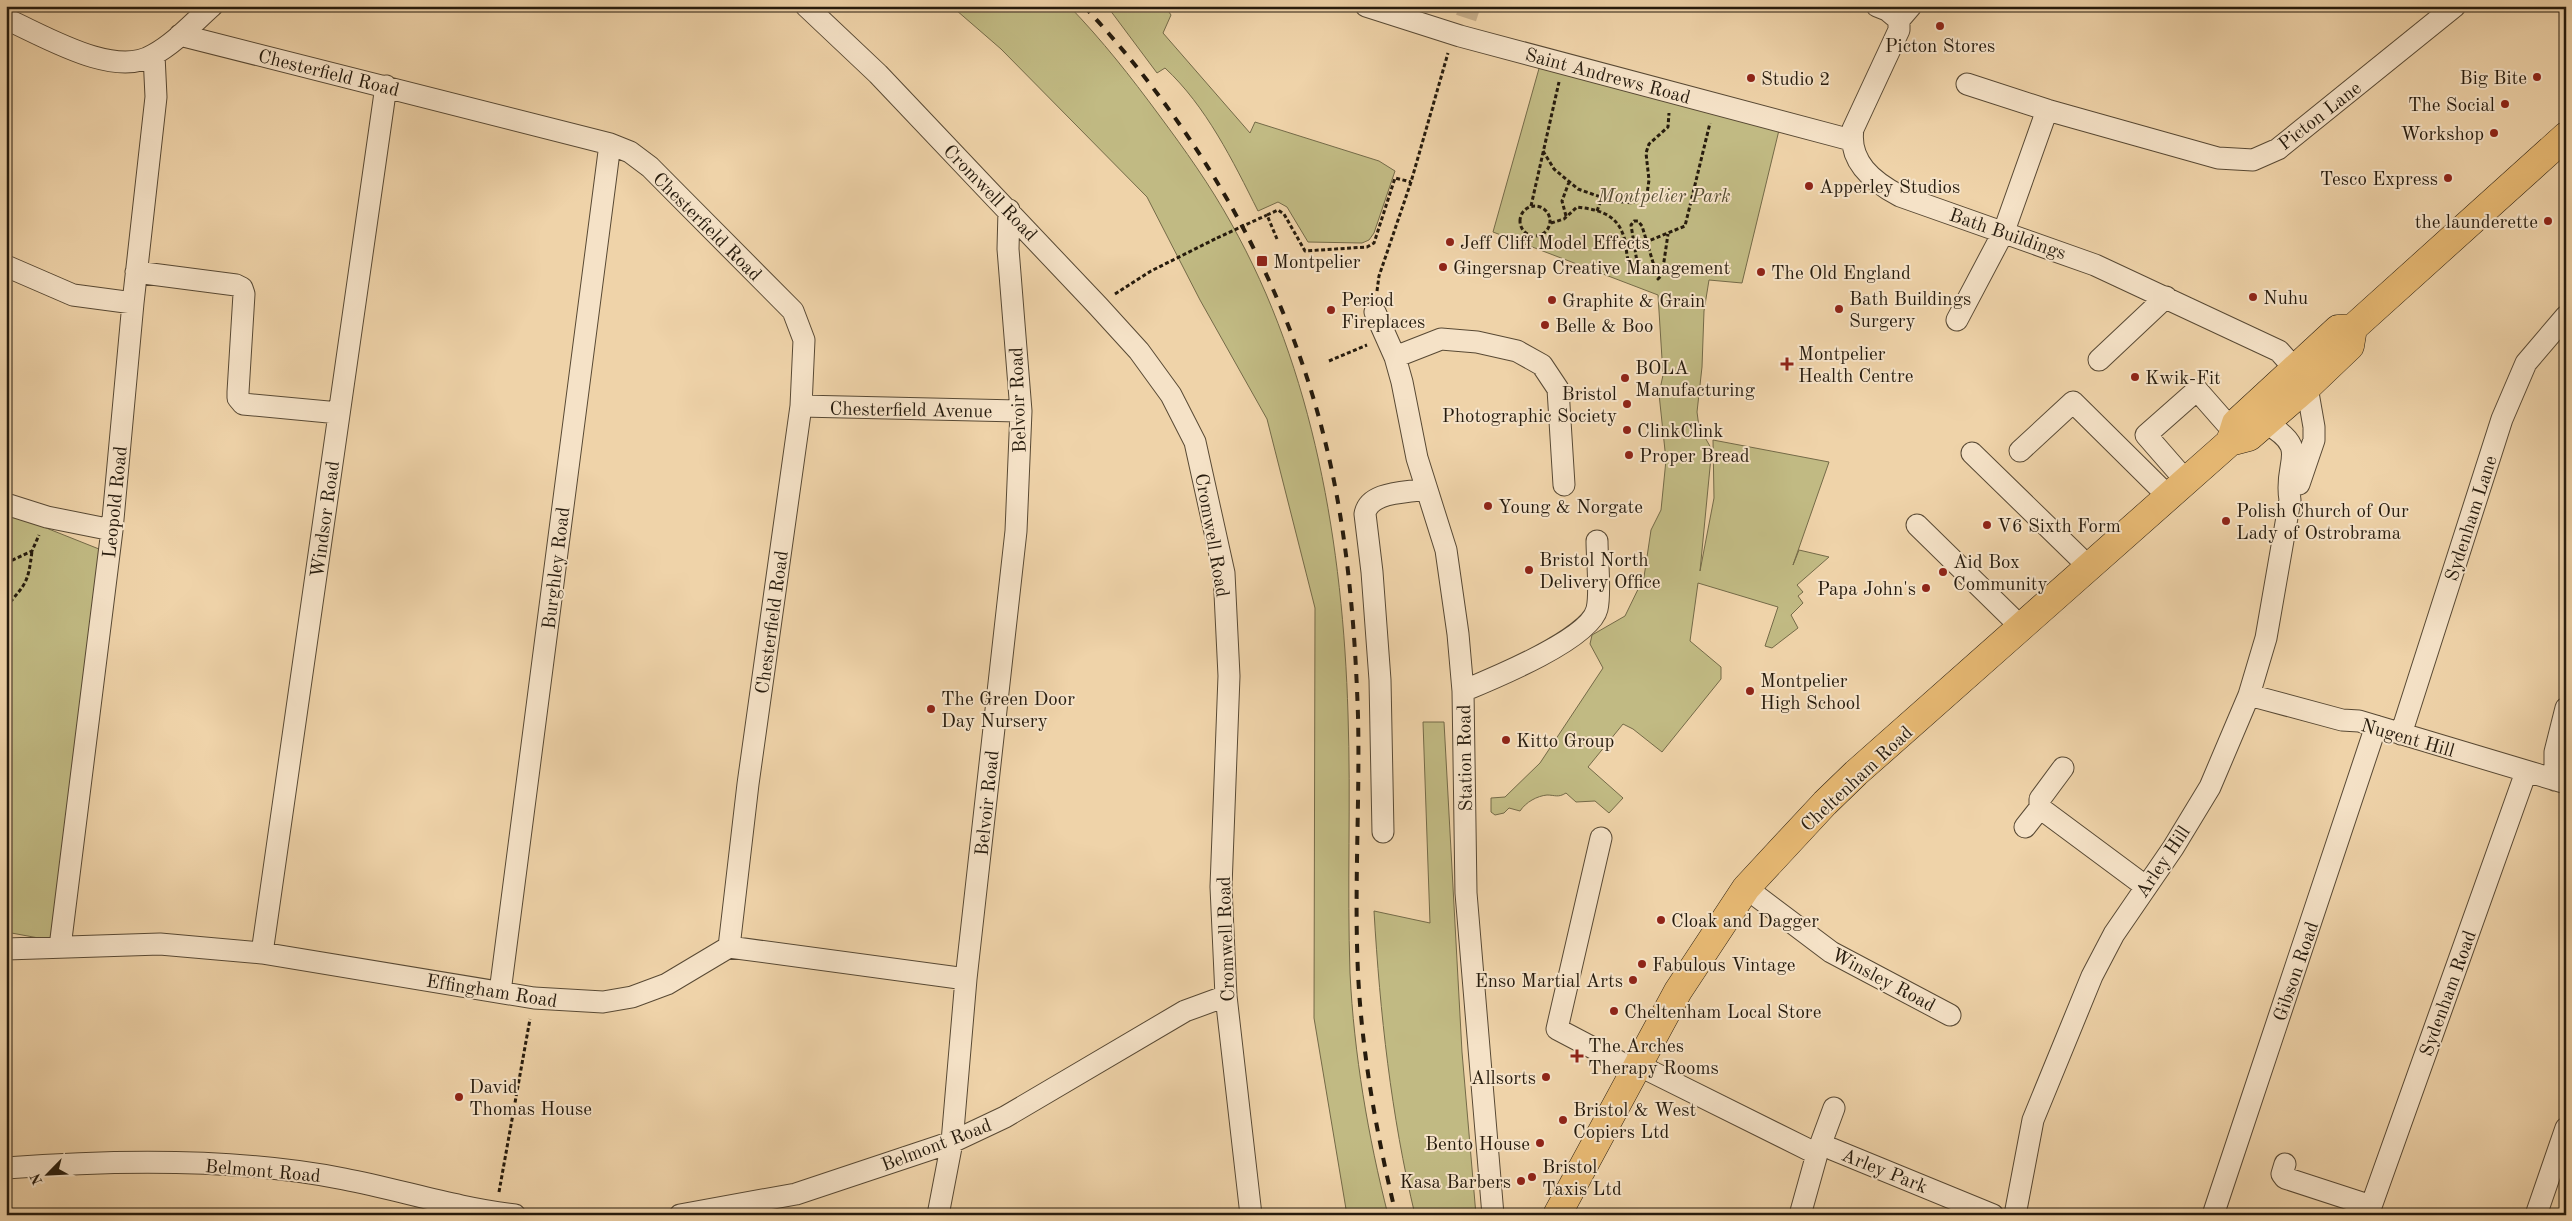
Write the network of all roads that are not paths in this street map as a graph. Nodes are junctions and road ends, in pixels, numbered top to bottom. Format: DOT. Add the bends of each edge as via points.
graph roads {
  1 [pos="212,6"];
  2 [pos="806,6"];
  3 [pos="1366,6"];
  4 [pos="1877,6"];
  5 [pos="2455,6"];
  6 [pos="1905,13"];
  7 [pos="6,19"];
  8 [pos="180,35"];
  9 [pos="154,55"];
  10 [pos="1967,84"];
  11 [pos="386,86"];
  12 [pos="2047,110"];
  13 [pos="2566,136"];
  14 [pos="1851,140"];
  15 [pos="610,144"];
  16 [pos="1009,210"];
  17 [pos="2004,231"];
  18 [pos="6,266"];
  19 [pos="136,272"];
  20 [pos="2166,297"];
  21 [pos="133,303"];
  22 [pos="1375,312"];
  23 [pos="2566,316"];
  24 [pos="1957,320"];
  25 [pos="1395,358"];
  26 [pos="2099,360"];
  27 [pos="2301,378"];
  28 [pos="801,406"];
  29 [pos="1021,411"];
  30 [pos="339,413"];
  31 [pos="2266,423"];
  32 [pos="2231,436"];
  33 [pos="2020,451"];
  34 [pos="1972,453"];
  35 [pos="1564,485"];
  36 [pos="1425,489"];
  37 [pos="2178,490"];
  38 [pos="2290,500"];
  39 [pos="6,504"];
  40 [pos="1917,526"];
  41 [pos="112,530"];
  42 [pos="1597,540"];
  43 [pos="2089,567"];
  44 [pos="2020,626"];
  45 [pos="1463,692"];
  46 [pos="2249,695"];
  47 [pos="2566,708"];
  48 [pos="2376,726"];
  49 [pos="2401,734"];
  50 [pos="2063,768"];
  51 [pos="2526,772"];
  52 [pos="2560,781"];
  53 [pos="2040,808"];
  54 [pos="2025,827"];
  55 [pos="1383,832"];
  56 [pos="1601,838"];
  57 [pos="2145,886"];
  58 [pos="1746,888"];
  59 [pos="60,947"];
  60 [pos="729,947"];
  61 [pos="6,949"];
  62 [pos="262,953"];
  63 [pos="966,979"];
  64 [pos="500,992"];
  65 [pos="1226,996"];
  66 [pos="1950,1015"];
  67 [pos="1636,1068"];
  68 [pos="1834,1108"];
  69 [pos="2566,1128"];
  70 [pos="952,1142"];
  71 [pos="1824,1151"];
  72 [pos="2285,1164"];
  73 [pos="6,1168"];
  74 [pos="440,1209"];
  75 [pos="2370,1210"];
  76 [pos="505,1214"];
  77 [pos="680,1215"];
  78 [pos="938,1215"];
  79 [pos="1251,1215"];
  80 [pos="1493,1215"];
  81 [pos="1557,1215"];
  82 [pos="1800,1215"];
  83 [pos="1993,1215"];
  84 [pos="2015,1215"];
  85 [pos="2213,1215"];
  86 [pos="2536,1215"];
  1 -- 8 [label="street"];
  2 -- 16 [label="street, Cromwell Road" via="878,74"];
  3 -- 14 [label="street, Saint Andrews Road" via="1460,29 1565,63"];
  4 -- 6 [label="street"];
  5 -- 12 [label="street, Picton Lane" via="2278,149 2253,160 2218,158"];
  6 -- 14 [label="street" via="1868,93"];
  7 -- 9 [label="street" via="104,60 123,62"];
  8 -- 9 [label="street"];
  8 -- 11 [label="street, Chesterfield Road"];
  9 -- 19 [label="street, Leopold Road" via="156,97"];
  10 -- 12 [label="street, Picton Lane"];
  11 -- 15 [label="street, Chesterfield Road"];
  11 -- 30 [label="street, Windsor Road"];
  12 -- 17 [label="street"];
  13 -- 27 [label="main road, Cheltenham Road" via="2354,328 2338,329"];
  14 -- 17 [label="street, Bath Buildings" via="1861,165 1862,180"];
  15 -- 28 [label="street, Chesterfield Road" via="630,152 650,167 793,311 804,340"];
  15 -- 64 [label="street, Burghley Road"];
  16 -- 29 [label="street, Belvoir Road" via="1008,249"];
  16 -- 65 [label="street, Cromwell Road" via="1139,351 1171,394 1195,442 1224,574 1229,676 1221,887"];
  17 -- 20 [label="street, Bath Buildings" via="2095,264"];
  17 -- 24 [label="street"];
  18 -- 21 [label="street" via="73,295"];
  19 -- 21 [label="street, Leopold Road"];
  19 -- 30 [label="street" via="242,288 238,398 243,404"];
  20 -- 26 [label="street"];
  20 -- 27 [label="street, Bath Buildings" via="2279,351"];
  21 -- 41 [label="street, Leopold Road"];
  22 -- 25 [label="street, Station Road"];
  23 -- 49 [label="street, Sydenham Lane" via="2526,363 2502,419"];
  25 -- 35 [label="street" via="1441,339 1477,342 1517,351 1542,365 1558,389"];
  25 -- 36 [label="street, Station Road"];
  27 -- 31 [label="main road, Cheltenham Road"];
  27 -- 32 [label="main road, Cheltenham Road" via="2236,423"];
  27 -- 38 [label="street, Arley Hill" via="2314,440 2297,491"];
  28 -- 29 [label="street, Chesterfield Avenue"];
  28 -- 60 [label="street, Chesterfield Road" via="748,784"];
  29 -- 63 [label="street, Belvoir Road" via="1016,531"];
  30 -- 62 [label="street, Windsor Road"];
  31 -- 32 [label="main road, Cheltenham Road" via="2249,437"];
  31 -- 38 [label="street, Arley Hill" via="2286,436 2292,445"];
  32 -- 37 [label="main road, Cheltenham Road"];
  32 -- 37 [label="street" via="2197,390 2146,435"];
  33 -- 37 [label="street" via="2073,402"];
  34 -- 43 [label="street"];
  36 -- 45 [label="street, Station Road" via="1446,550"];
  36 -- 55 [label="street" via="1376,498 1366,506 1365,514 1380,680"];
  37 -- 43 [label="main road, Cheltenham Road"];
  38 -- 46 [label="street, Arley Hill" via="2266,638"];
  39 -- 41 [label="street" via="47,517"];
  40 -- 44 [label="street"];
  41 -- 59 [label="street, Leopold Road"];
  42 -- 45 [label="street" via="1597,609 1585,628 1523,665"];
  43 -- 44 [label="main road, Cheltenham Road"];
  44 -- 58 [label="main road, Cheltenham Road" via="1824,803"];
  45 -- 80 [label="street, Station Road" via="1466,894"];
  46 -- 48 [label="street, Nugent Hill"];
  46 -- 57 [label="street, Arley Hill" via="2210,787 2173,848"];
  47 -- 52 [label="street" via="2555,752"];
  48 -- 49 [label="street, Nugent Hill"];
  48 -- 85 [label="street, Gibson Road"];
  49 -- 51 [label="street, Nugent Hill"];
  50 -- 53 [label="street" via="2040,799"];
  51 -- 52 [label="street, Nugent Hill"];
  51 -- 75 [label="street, Sydenham Road"];
  53 -- 54 [label="street"];
  53 -- 57 [label="street"];
  56 -- 67 [label="street, Arley Park" via="1557,1029"];
  57 -- 84 [label="street, Arley Hill" via="2092,976 2052,1069 2032,1120"];
  58 -- 66 [label="street, Winsley Road" via="1831,952"];
  58 -- 67 [label="main road, Cheltenham Road" via="1678,991"];
  59 -- 61 [label="street, Effingham Road"];
  59 -- 62 [label="street, Effingham Road" via="160,944"];
  60 -- 63 [label="street"];
  60 -- 64 [label="street, Effingham Road" via="667,984 632,997 603,1002 534,998"];
  62 -- 64 [label="street, Effingham Road"];
  63 -- 70 [label="street, Belvoir Road"];
  65 -- 70 [label="street, Belmont Road" via="1184,1011 1005,1117"];
  65 -- 79 [label="street, Cromwell Road"];
  67 -- 71 [label="street, Arley Park"];
  67 -- 81 [label="main road, Cheltenham Road"];
  68 -- 71 [label="street"];
  69 -- 86 [label="street"];
  70 -- 77 [label="street, Belmont Road" via="796,1194"];
  70 -- 78 [label="street, Belvoir Road"];
  71 -- 82 [label="street"];
  71 -- 83 [label="street, Arley Park"];
  72 -- 75 [label="street" via="2282,1174 2285,1178"];
  73 -- 74 [label="street, Belmont Road" via="63,1163 282,1169 344,1179"];
  74 -- 76 [label="street, Belmont Road"];
}
